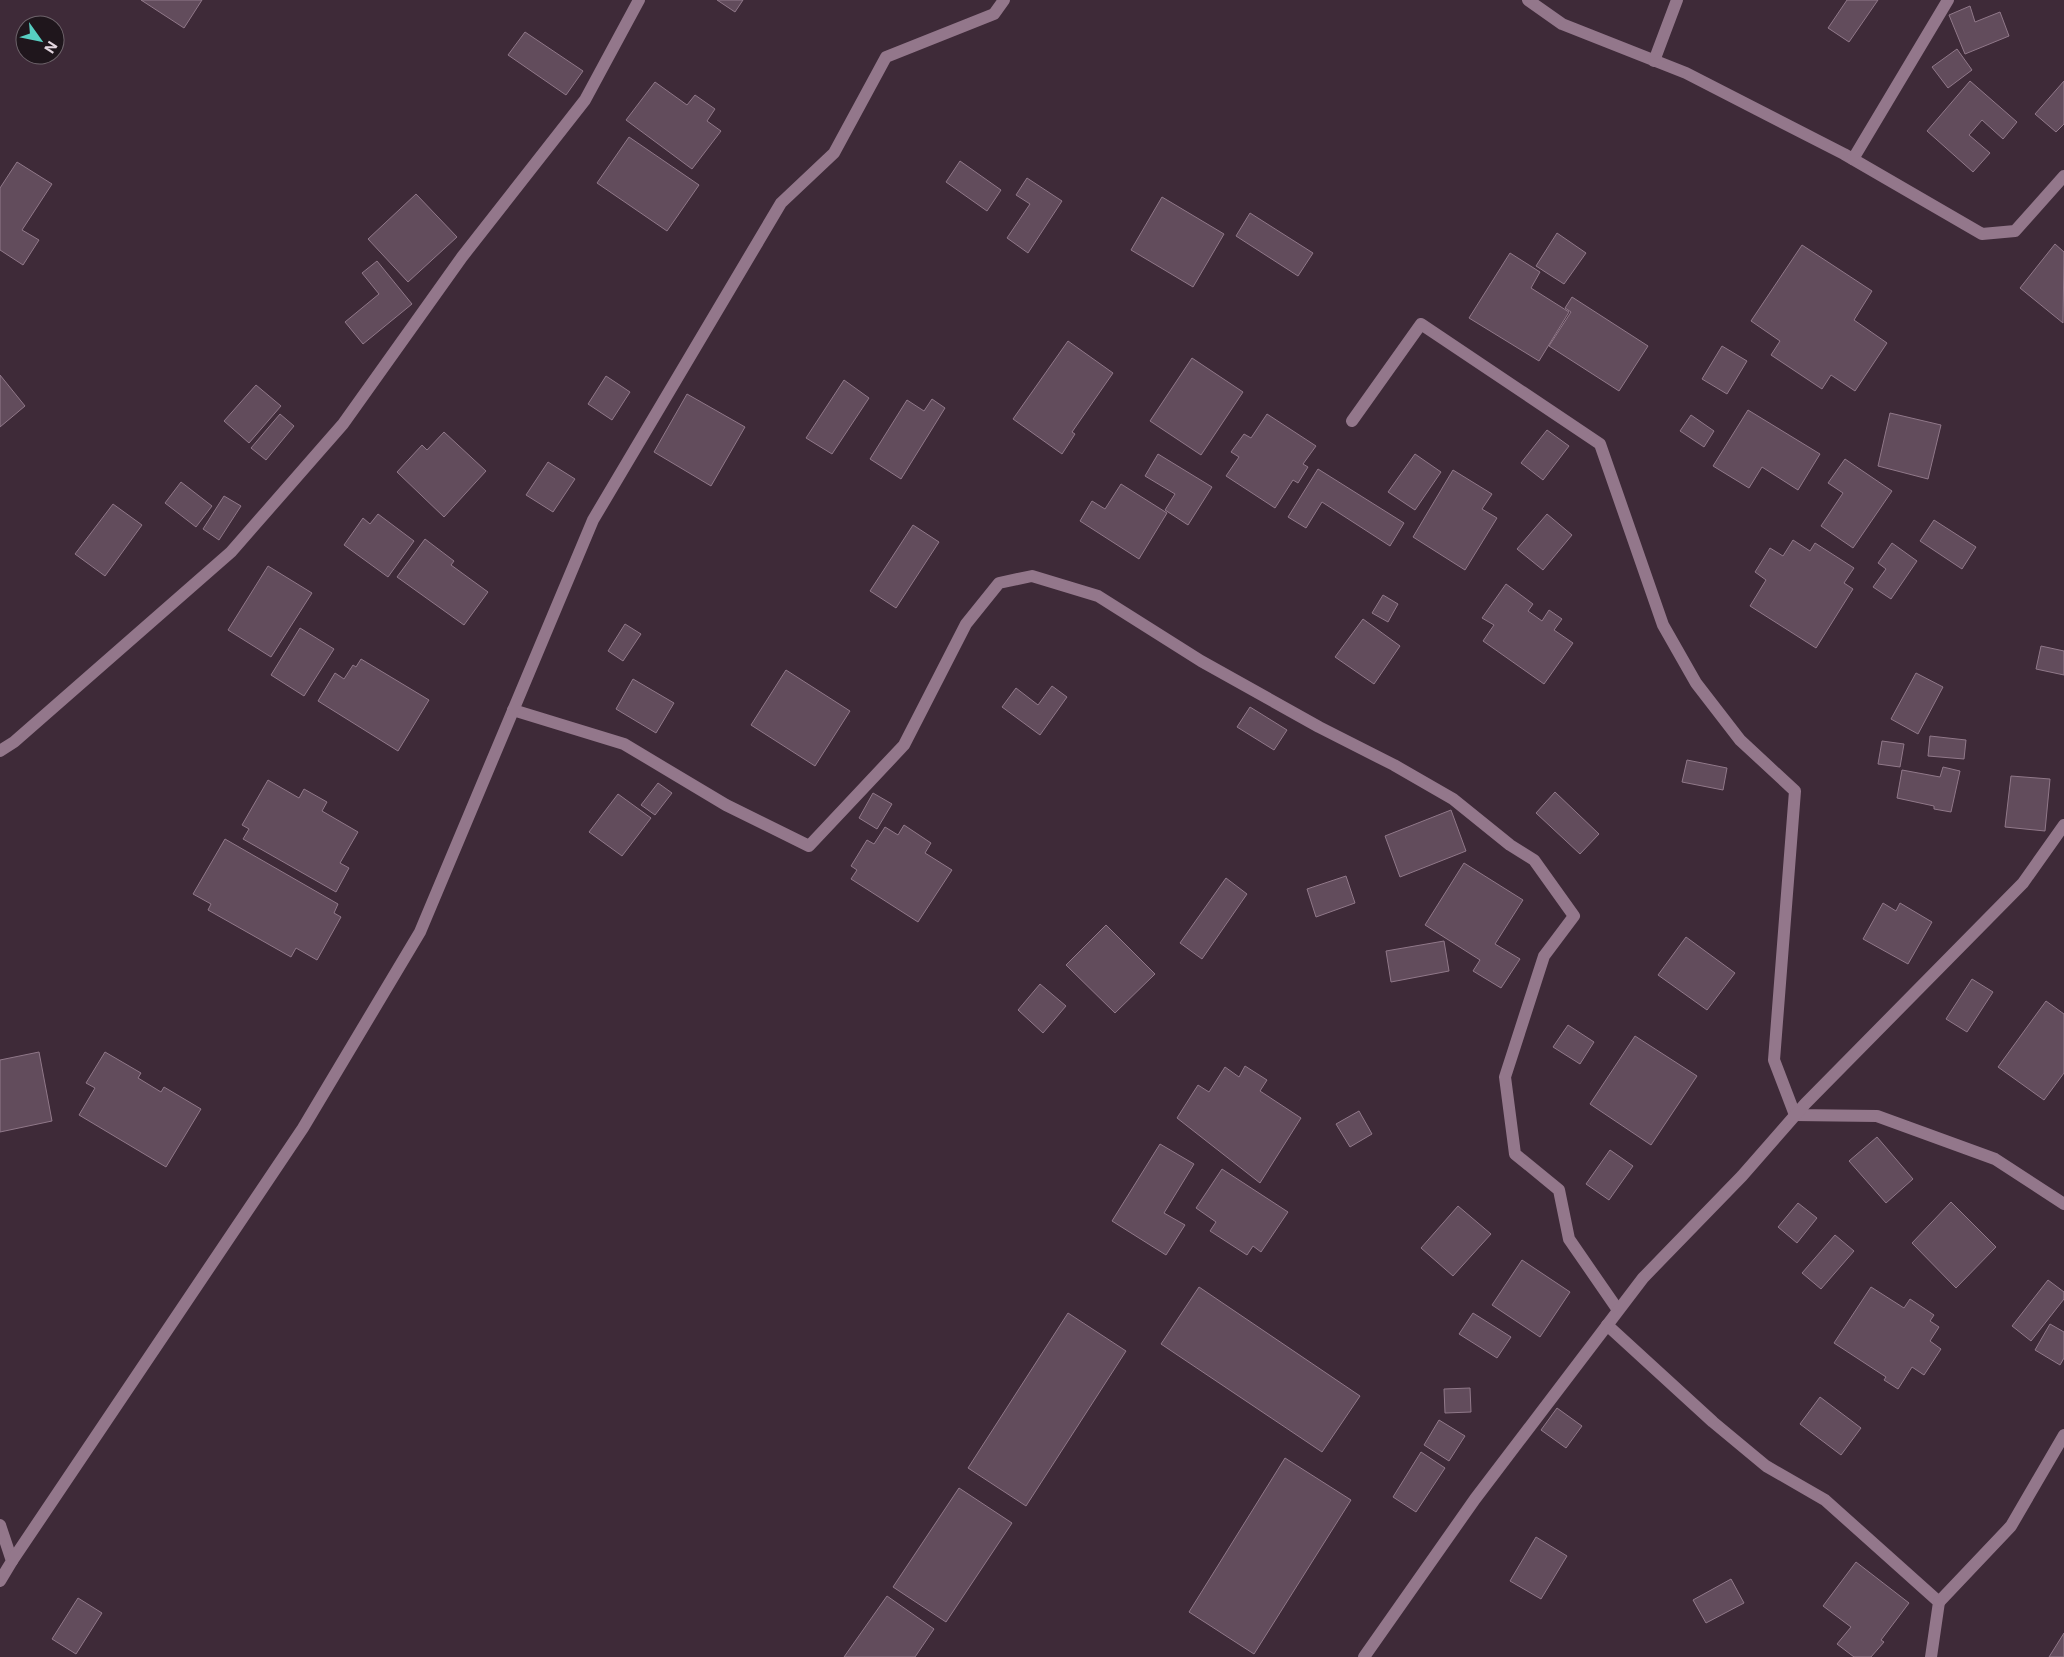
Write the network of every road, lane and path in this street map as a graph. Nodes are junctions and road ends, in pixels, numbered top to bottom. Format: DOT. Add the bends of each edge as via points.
graph roads {
  1 [pos="639,0"];
  2 [pos="1004,0"];
  3 [pos="1528,0"];
  4 [pos="1678,0"];
  5 [pos="1948,0"];
  6 [pos="1654,61"];
  7 [pos="1853,159"];
  8 [pos="2064,176"];
  9 [pos="1352,421"];
  10 [pos="514,710"];
  11 [pos="0,750"];
  12 [pos="2064,824"];
  13 [pos="1796,1115"];
  14 [pos="2064,1204"];
  15 [pos="1618,1310"];
  16 [pos="1607,1325"];
  17 [pos="2064,1435"];
  18 [pos="0,1525"];
  19 [pos="12,1561"];
  20 [pos="0,1582"];
  21 [pos="1939,1602"];
  22 [pos="1364,1657"];
  23 [pos="1931,1657"];
  1 -- 11 [label="street" via="586,100 462,257 343,424 230,552 14,742"];
  2 -- 10 [label="street" via="994,14 886,57 834,153 781,203 593,520"];
  3 -- 6 [label="street" via="1562,24"];
  4 -- 6 [label="street"];
  5 -- 7 [label="street"];
  6 -- 7 [label="street" via="1686,73"];
  7 -- 8 [label="street" via="1982,234 2015,231"];
  9 -- 13 [label="street" via="1421,324 1600,444 1663,625 1696,683 1740,740 1795,792 1774,1060"];
  10 -- 15 [label="street" via="624,744 726,805 808,846 904,745 966,624 999,582 1032,576 1098,596 1201,661 1453,799 1534,860 1574,916 1544,956 1505,1077 1515,1154 1559,1190 1569,1239"];
  10 -- 19 [label="street" via="420,932 303,1128"];
  12 -- 13 [label="street" via="2023,883"];
  13 -- 14 [label="street" via="1877,1116 1995,1159"];
  13 -- 15 [label="street" via="1643,1278"];
  15 -- 16 [label="street"];
  16 -- 21 [label="street" via="1736,1441 1766,1466 1825,1500"];
  16 -- 22 [label="street" via="1475,1499"];
  17 -- 21 [label="street" via="2010,1526"];
  18 -- 19 [label="street"];
  19 -- 20 [label="street"];
  21 -- 23 [label="street"];
}
